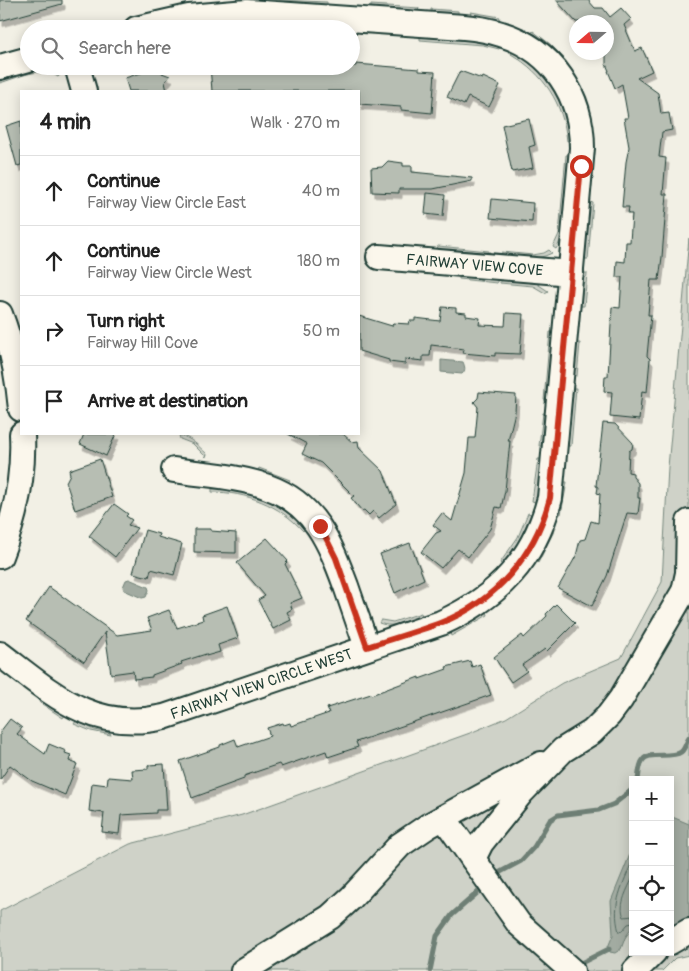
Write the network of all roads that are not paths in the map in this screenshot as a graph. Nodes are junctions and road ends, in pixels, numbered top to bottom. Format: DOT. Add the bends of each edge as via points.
graph roads {
  1 [pos="176,20"];
  2 [pos="360,20"];
  3 [pos="360,20"];
  4 [pos="20,61"];
  5 [pos="0,66"];
  6 [pos="80,75"];
  7 [pos="84,90"];
  8 [pos="379,257"];
  9 [pos="571,273"];
  10 [pos="0,314"];
  11 [pos="20,397"];
  12 [pos="22,435"];
  13 [pos="174,470"];
  14 [pos="689,522"];
  15 [pos="0,556"];
  16 [pos="367,647"];
  17 [pos="0,654"];
  18 [pos="556,758"];
  19 [pos="444,818"];
  20 [pos="477,865"];
  21 [pos="689,932"];
  22 [pos="674,940"];
  23 [pos="650,956"];
  24 [pos="243,971"];
  25 [pos="572,971"];
  26 [pos="635,971"];
  1 -- 2 [label="street, FAIRWAY VIEW CIRCLE WEST" via="248,12"];
  3 -- 9 [label="street, FAIRWAY VIEW CIRCLE WEST" via="472,28 502,34 531,47 552,66 566,84 580,120 582,148"];
  4 -- 5 [label="street"];
  6 -- 7 [label="street"];
  8 -- 9 [label="street, FAIRWAY VIEW COVE"];
  9 -- 16 [label="street, FAIRWAY VIEW CIRCLE WEST" via="552,482 545,515 535,539 502,585 466,611 441,623"];
  10 -- 11 [label="street" via="18,374"];
  12 -- 15 [label="street" via="19,486"];
  13 -- 16 [label="street" via="260,484 280,492 306,511 320,526 333,550"];
  14 -- 18 [label="street" via="687,578 680,600 609,716"];
  16 -- 17 [label="street, FAIRWAY VIEW CIRCLE WEST" via="173,714 131,722 98,717 75,707"];
  18 -- 19 [label="street" via="530,768"];
  18 -- 20 [label="street" via="522,792 481,843"];
  19 -- 20 [label="street"];
  19 -- 24 [label="street" via="400,845 330,917"];
  20 -- 25 [label="street" via="519,924"];
  21 -- 22 [label="street"];
  23 -- 26 [label="street"];
}
